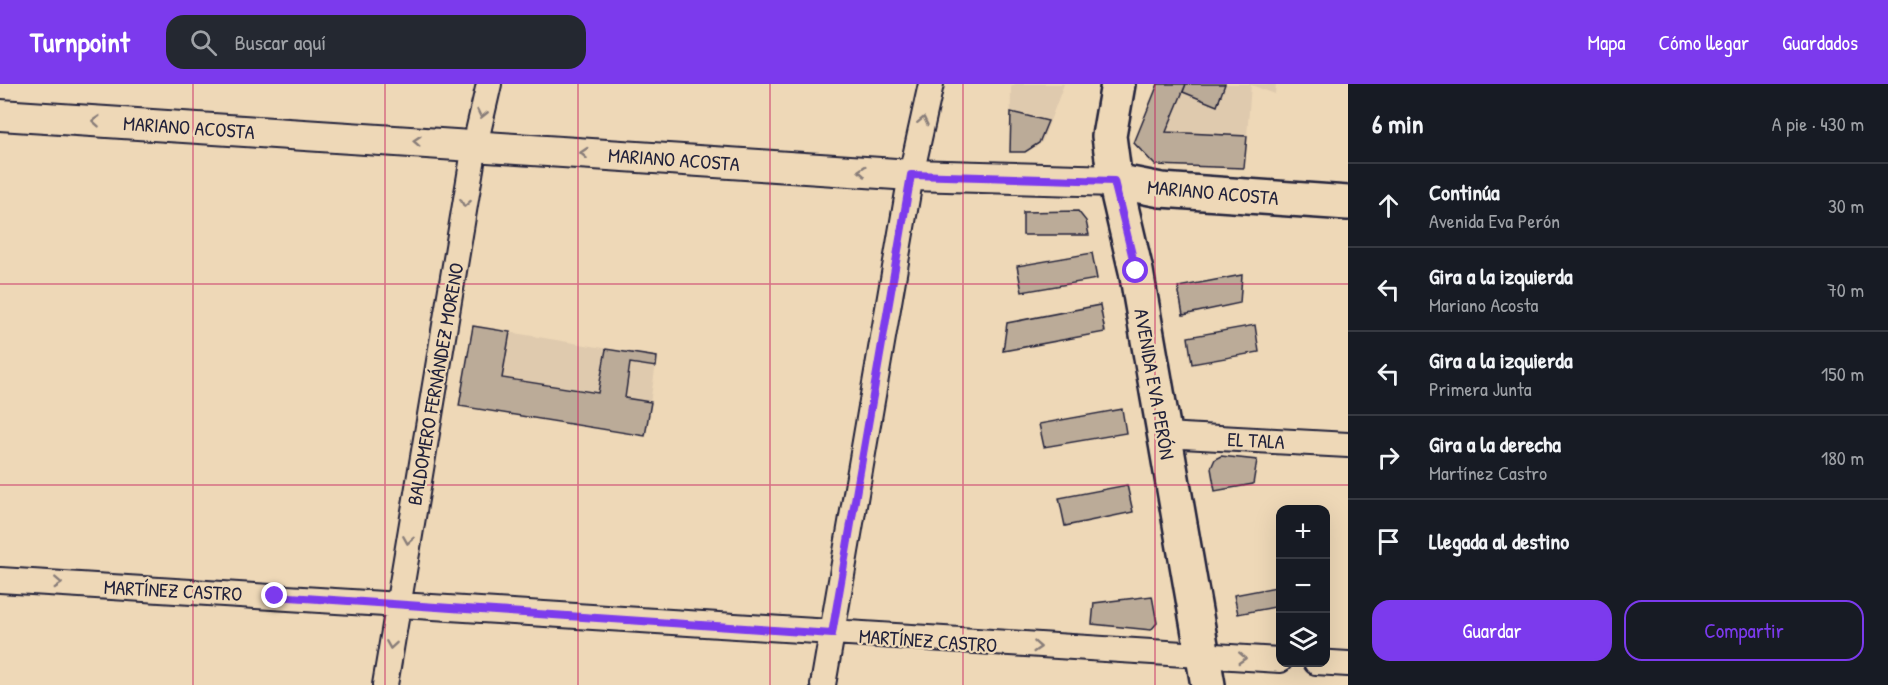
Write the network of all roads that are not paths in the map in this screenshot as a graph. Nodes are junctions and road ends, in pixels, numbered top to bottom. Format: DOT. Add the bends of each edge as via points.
graph roads {
  1 [pos="489,84"];
  2 [pos="931,84"];
  3 [pos="1118,84"];
  4 [pos="0,115"];
  5 [pos="475,145"];
  6 [pos="911,175"];
  7 [pos="1114,181"];
  8 [pos="1348,203"];
  9 [pos="1164,435"];
  10 [pos="1348,445"];
  11 [pos="0,580"];
  12 [pos="398,605"];
  13 [pos="832,634"];
  14 [pos="1276,661"];
  15 [pos="1330,663"];
  16 [pos="1348,664"];
  17 [pos="1206,670"];
  18 [pos="385,685"];
  19 [pos="823,685"];
  1 -- 5 [label="street, BALDOMERO FERNÁNDEZ MORENO, one-way"];
  6 -- 2 [label="street, one-way"];
  3 -- 7 [label="main road, AVENIDA EVA PERÓN" via="1108,136"];
  5 -- 4 [label="street, MARIANO ACOSTA, one-way"];
  6 -- 5 [label="street, MARIANO ACOSTA, one-way"];
  5 -- 12 [label="street, BALDOMERO FERNÁNDEZ MORENO, one-way"];
  6 -- 7 [label="street, MARIANO ACOSTA"];
  6 -- 13 [label="street"];
  7 -- 8 [label="main road, MARIANO ACOSTA" via="1161,190"];
  7 -- 9 [label="main road, AVENIDA EVA PERÓN" via="1136,271"];
  9 -- 10 [label="street, EL TALA"];
  9 -- 17 [label="main road, AVENIDA EVA PERÓN"];
  11 -- 12 [label="street, MARTÍNEZ CASTRO, one-way"];
  12 -- 13 [label="street, MARTÍNEZ CASTRO"];
  12 -- 18 [label="street, BALDOMERO FERNÁNDEZ MORENO, one-way"];
  13 -- 17 [label="street, MARTÍNEZ CASTRO, one-way"];
  13 -- 19 [label="street"];
  17 -- 14 [label="street, MARTÍNEZ CASTRO, one-way"];
  15 -- 16 [label="street"];
}
